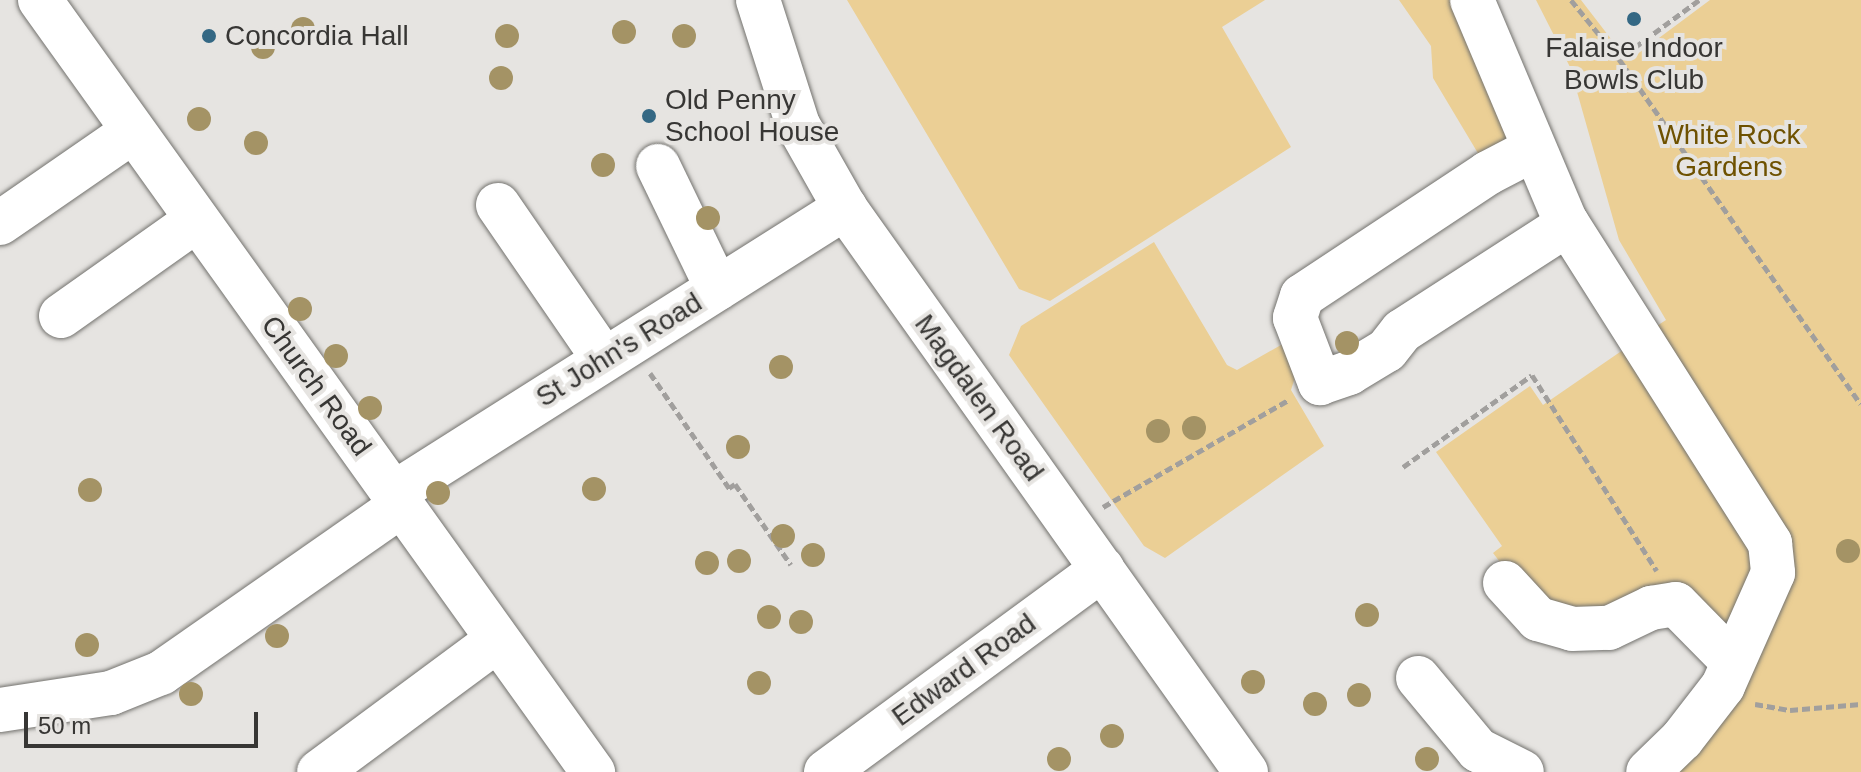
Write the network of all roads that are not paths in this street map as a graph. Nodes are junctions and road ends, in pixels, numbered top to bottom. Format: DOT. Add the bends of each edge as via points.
graph roads {
  1 [pos="40,0"];
  2 [pos="758,0"];
  3 [pos="1472,0"];
  4 [pos="132,132"];
  5 [pos="1534,149"];
  6 [pos="658,166"];
  7 [pos="498,205"];
  8 [pos="845,208"];
  9 [pos="195,221"];
  10 [pos="0,223"];
  11 [pos="1568,224"];
  12 [pos="717,288"];
  13 [pos="61,316"];
  14 [pos="616,350"];
  15 [pos="398,499"];
  16 [pos="1102,569"];
  17 [pos="1505,583"];
  18 [pos="496,641"];
  19 [pos="1727,673"];
  20 [pos="1418,678"];
  21 [pos="5,696"];
  22 [pos="319,772"];
  23 [pos="593,772"];
  24 [pos="826,772"];
  25 [pos="1246,772"];
  26 [pos="1522,772"];
  27 [pos="1648,772"];
  1 -- 4 [label="street, Church Road"];
  2 -- 8 [label="street, Magdalen Road" via="798,125"];
  3 -- 5 [label="street"];
  4 -- 9 [label="street, Church Road"];
  4 -- 10 [label="street"];
  5 -- 11 [label="street"];
  5 -- 11 [label="street" via="1488,173 1302,296 1295,318 1320,383 1387,350 1402,331"];
  6 -- 12 [label="street"];
  7 -- 14 [label="street"];
  8 -- 12 [label="street, St John's Road"];
  8 -- 16 [label="street, Magdalen Road"];
  9 -- 13 [label="street"];
  9 -- 15 [label="street, Church Road"];
  11 -- 19 [label="street" via="1770,543 1773,573"];
  12 -- 14 [label="street, St John's Road"];
  14 -- 15 [label="street, St John's Road"];
  15 -- 18 [label="street, Church Road"];
  15 -- 21 [label="street, St John's Road" via="161,673 111,693"];
  16 -- 24 [label="street, Edward Road"];
  16 -- 25 [label="street, Magdalen Road"];
  17 -- 19 [label="street" via="1538,619 1572,629 1609,628 1676,604 1695,618"];
  18 -- 22 [label="street"];
  18 -- 23 [label="street, Church Road"];
  19 -- 27 [label="street" via="1682,739"];
  20 -- 26 [label="street" via="1478,750"];
}
